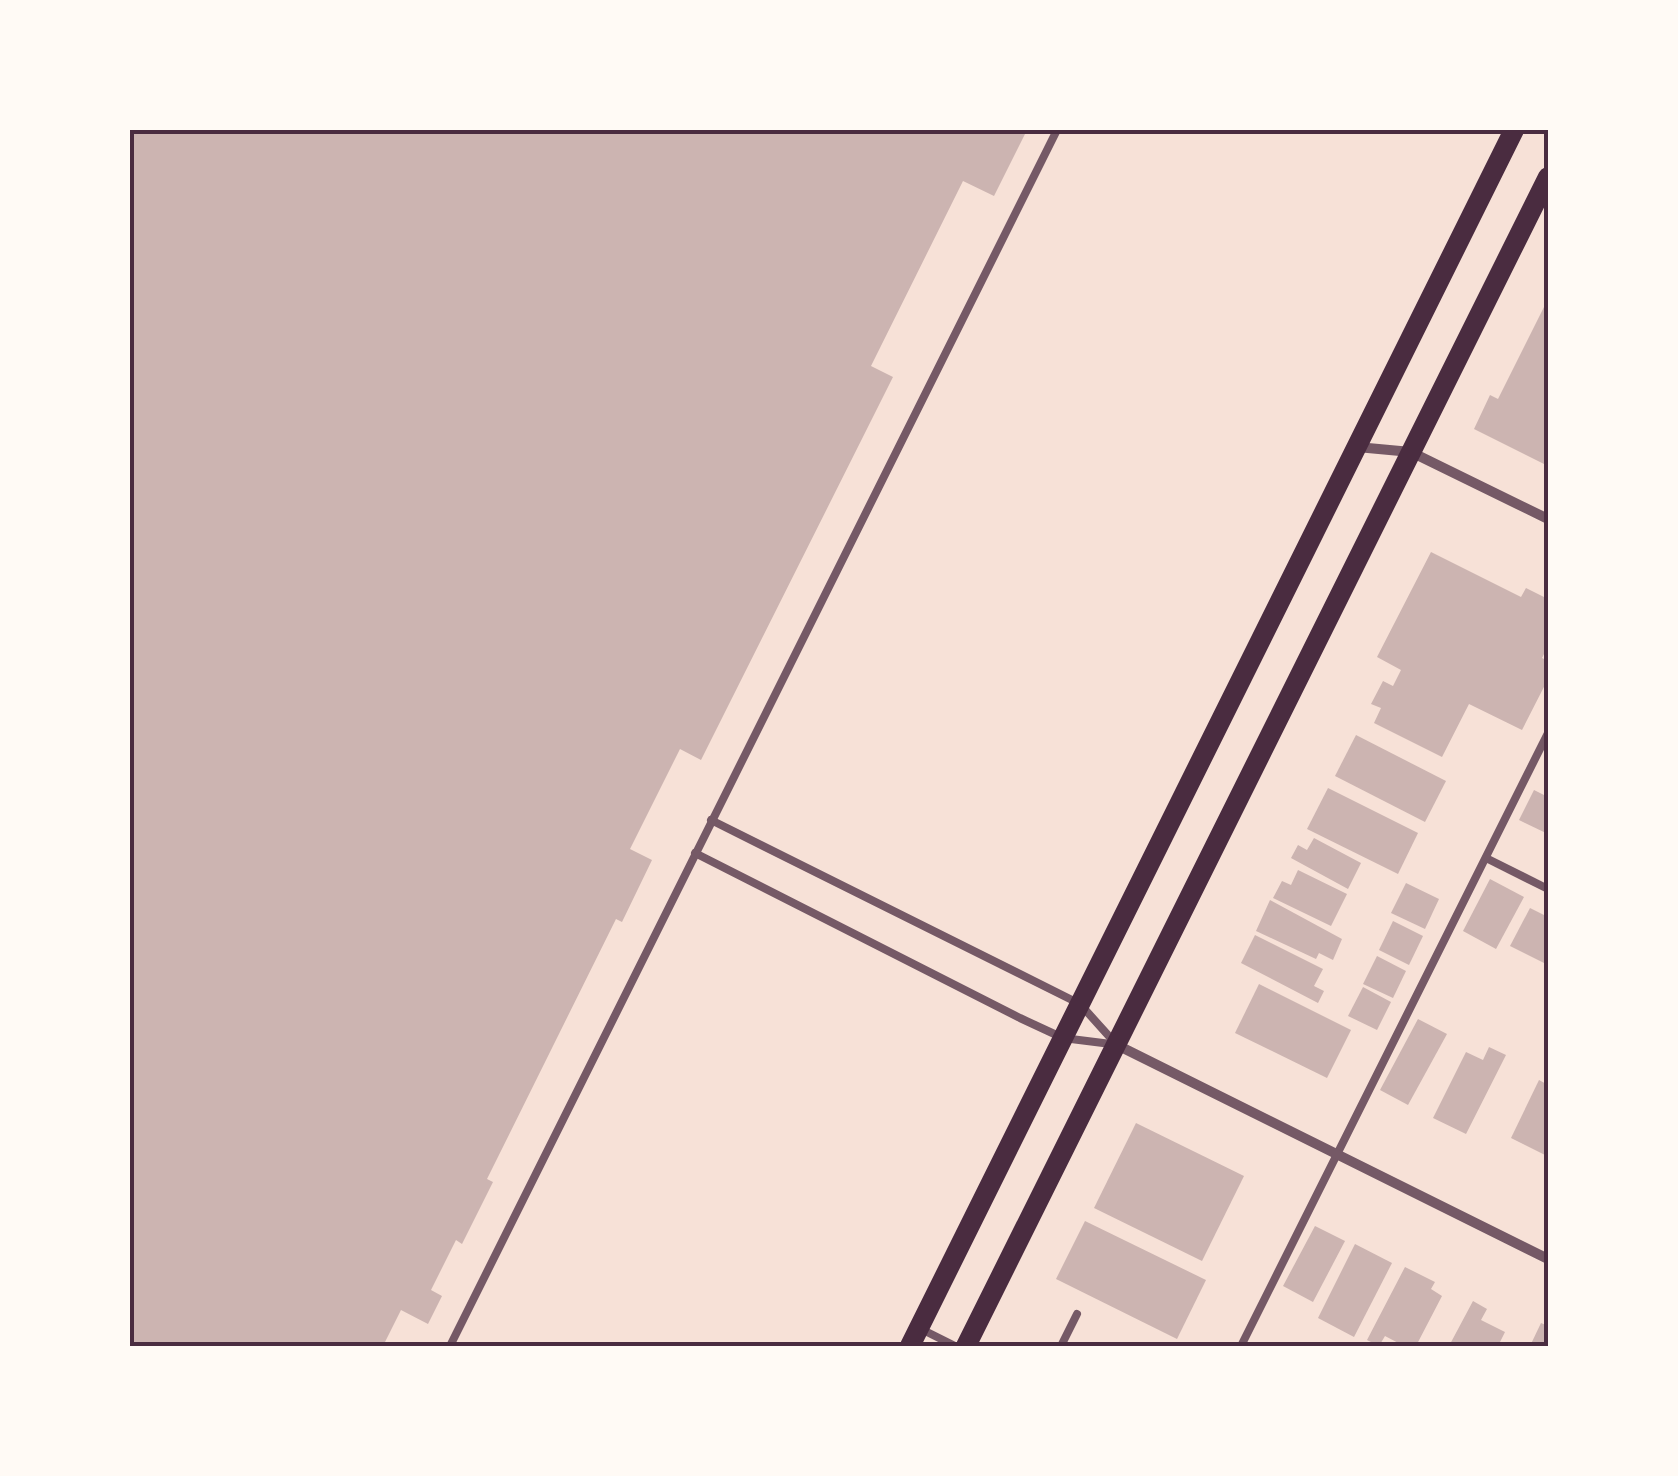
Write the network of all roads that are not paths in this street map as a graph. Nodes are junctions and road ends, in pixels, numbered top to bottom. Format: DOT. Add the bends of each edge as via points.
graph roads {
  1 [pos="1058,130"];
  2 [pos="1514,130"];
  3 [pos="1548,177"];
  4 [pos="1357,447"];
  5 [pos="1411,452"];
  6 [pos="1548,520"];
  7 [pos="1548,733"];
  8 [pos="712,820"];
  9 [pos="695,853"];
  10 [pos="1486,858"];
  11 [pos="1548,889"];
  12 [pos="1080,1004"];
  13 [pos="1063,1038"];
  14 [pos="1116,1044"];
  15 [pos="1337,1154"];
  16 [pos="1548,1259"];
  17 [pos="1077,1314"];
  18 [pos="914,1337"];
  19 [pos="450,1346"];
  20 [pos="955,1346"];
  21 [pos="966,1346"];
  22 [pos="1060,1346"];
  23 [pos="1241,1346"];
  1 -- 8 [label="lane"];
  2 -- 4 [label="main road"];
  3 -- 5 [label="main road"];
  4 -- 5 [label="street"];
  4 -- 12 [label="main road"];
  5 -- 6 [label="street"];
  5 -- 14 [label="main road"];
  7 -- 10 [label="lane"];
  8 -- 9 [label="lane"];
  8 -- 12 [label="lane"];
  9 -- 13 [label="lane"];
  9 -- 19 [label="lane"];
  10 -- 11 [label="lane"];
  10 -- 15 [label="lane"];
  12 -- 13 [label="main road"];
  12 -- 14 [label="lane"];
  13 -- 14 [label="lane"];
  13 -- 18 [label="main road"];
  14 -- 15 [label="street"];
  14 -- 21 [label="main road"];
  15 -- 16 [label="street"];
  15 -- 23 [label="lane"];
  17 -- 22 [label="lane"];
  18 -- 20 [label="lane"];
}
